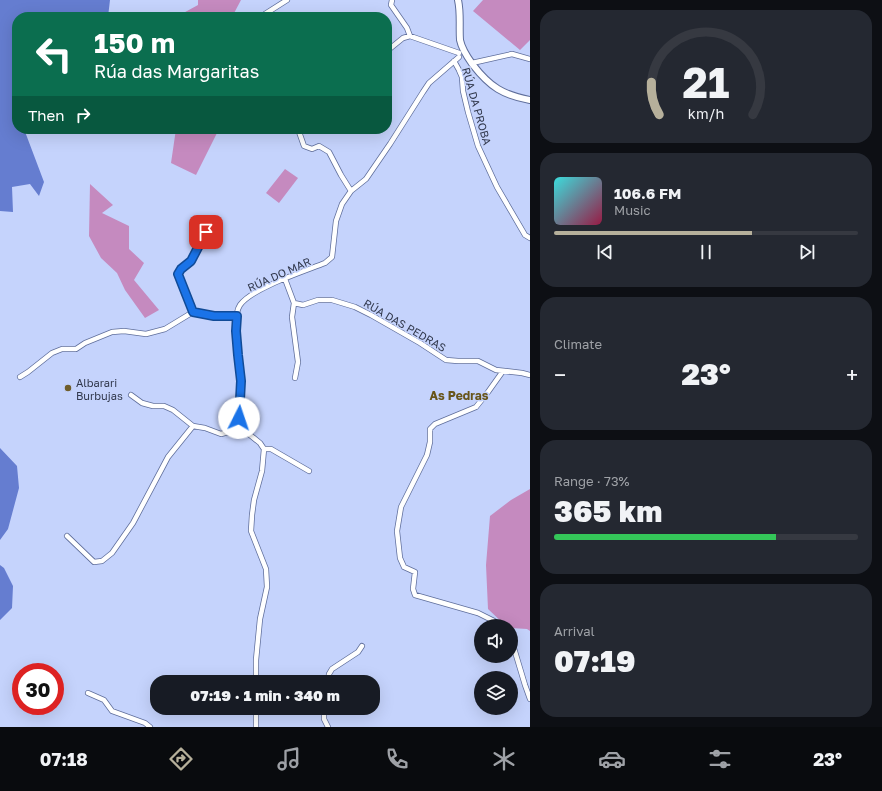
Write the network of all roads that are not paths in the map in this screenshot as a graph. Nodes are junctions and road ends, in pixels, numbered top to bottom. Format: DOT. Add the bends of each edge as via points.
graph roads {
  1 [pos="288,0"];
  2 [pos="392,0"];
  3 [pos="458,0"];
  4 [pos="268,12"];
  5 [pos="410,36"];
  6 [pos="392,46"];
  7 [pos="460,53"];
  8 [pos="530,59"];
  9 [pos="454,61"];
  10 [pos="472,63"];
  11 [pos="530,100"];
  12 [pos="300,134"];
  13 [pos="351,191"];
  14 [pos="208,223"];
  15 [pos="530,238"];
  16 [pos="285,279"];
  17 [pos="294,303"];
  18 [pos="193,312"];
  19 [pos="237,316"];
  20 [pos="503,371"];
  21 [pos="530,375"];
  22 [pos="20,377"];
  23 [pos="295,378"];
  24 [pos="131,395"];
  25 [pos="193,426"];
  26 [pos="240,427"];
  27 [pos="264,449"];
  28 [pos="309,471"];
  29 [pos="67,536"];
  30 [pos="490,619"];
  31 [pos="362,646"];
  32 [pos="518,662"];
  33 [pos="256,675"];
  34 [pos="329,675"];
  35 [pos="88,693"];
  36 [pos="530,698"];
  37 [pos="256,715"];
  38 [pos="324,715"];
  39 [pos="150,727"];
  40 [pos="256,727"];
  41 [pos="328,727"];
  1 -- 4 [label="street"];
  2 -- 5 [label="street" via="391,6"];
  3 -- 7 [label="main road"];
  5 -- 6 [label="street"];
  5 -- 7 [label="street"];
  7 -- 9 [label="street, RÚA DO MAR"];
  7 -- 10 [label="main road" via="467,56"];
  8 -- 10 [label="street" via="512,54"];
  9 -- 13 [label="street, RÚA DO MAR" via="423,92 366,179"];
  9 -- 15 [label="street, RÚA DA PROBA" via="462,77 463,91 478,146 497,187 525,235"];
  10 -- 11 [label="main road" via="488,82 501,91"];
  12 -- 13 [label="street" via="304,146 312,149 319,146 329,152"];
  13 -- 16 [label="street, RÚA DO MAR" via="342,204 336,221 332,257 325,264"];
  14 -- 18 [label="street" via="191,261 178,274"];
  16 -- 17 [label="street"];
  16 -- 19 [label="street, RÚA DO MAR" via="245,300 238,308"];
  17 -- 20 [label="street, RÚA DAS PEDRAS" via="303,305 318,300 332,300 355,307 446,360 478,361"];
  17 -- 23 [label="street" via="292,317 298,362"];
  18 -- 19 [label="street" via="214,316"];
  18 -- 22 [label="street" via="165,329 146,334 112,332 76,349 62,349 52,353"];
  19 -- 26 [label="street, RÚA DO MAR" via="241,381"];
  20 -- 21 [label="street, RÚA DAS PEDRAS"];
  20 -- 30 [label="street" via="476,407 435,424 430,429 427,454 401,507 397,530 400,558 404,567 415,572 415,595 478,613"];
  24 -- 25 [label="street" via="142,403 173,410"];
  25 -- 26 [label="street" via="221,434"];
  25 -- 29 [label="street" via="168,457 133,523 112,553 102,561 94,562"];
  26 -- 27 [label="street"];
  27 -- 28 [label="street" via="271,449"];
  27 -- 33 [label="street" via="251,531 266,569 267,587 260,619"];
  31 -- 34 [label="street" via="358,652 332,669"];
  32 -- 36 [label="street"];
  35 -- 39 [label="street" via="104,700 112,711"];
  37 -- 40 [label="street"];
  38 -- 41 [label="street"];
}
